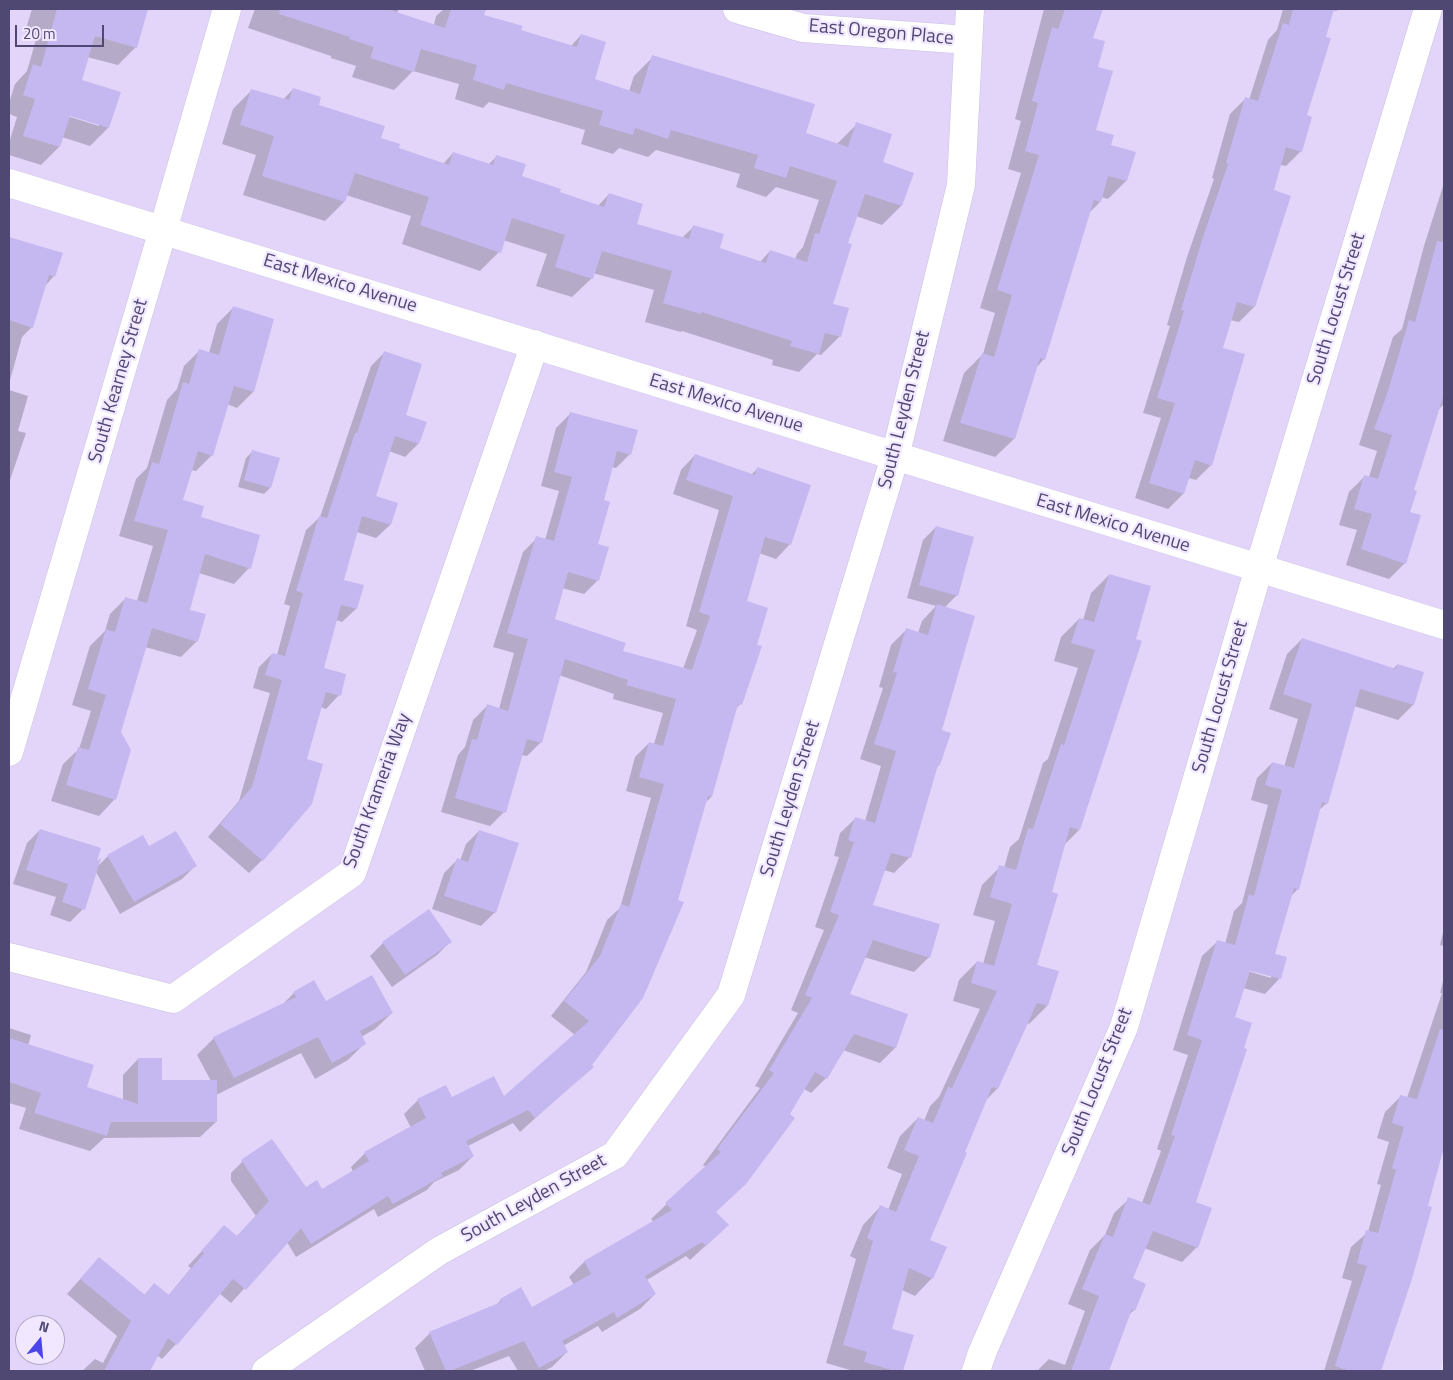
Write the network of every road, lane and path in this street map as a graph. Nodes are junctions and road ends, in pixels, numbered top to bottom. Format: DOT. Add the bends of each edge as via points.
graph roads {
  1 [pos="227,9"];
  2 [pos="737,9"];
  3 [pos="970,9"];
  4 [pos="1428,9"];
  5 [pos="968,40"];
  6 [pos="9,183"];
  7 [pos="163,230"];
  8 [pos="535,344"];
  9 [pos="895,457"];
  10 [pos="1259,568"];
  11 [pos="1444,625"];
  12 [pos="9,752"];
  13 [pos="9,957"];
  14 [pos="266,1371"];
  15 [pos="976,1371"];
  1 -- 7 [label="street, South Kearney Street"];
  2 -- 5 [label="street, East Oregon Place" via="803,28"];
  3 -- 5 [label="street, South Leyden Street"];
  4 -- 10 [label="street, South Locust Street"];
  5 -- 9 [label="street, South Leyden Street" via="961,186"];
  6 -- 7 [label="street, East Mexico Avenue"];
  7 -- 8 [label="street, East Mexico Avenue"];
  7 -- 12 [label="street, South Kearney Street"];
  8 -- 9 [label="street, East Mexico Avenue"];
  8 -- 13 [label="street, South Krameria Way" via="352,873 172,999"];
  9 -- 10 [label="street, East Mexico Avenue"];
  9 -- 14 [label="street, South Leyden Street" via="730,995 615,1155 439,1251"];
  10 -- 11 [label="street, East Mexico Avenue"];
  10 -- 15 [label="street, South Locust Street" via="1124,1027"];
}
